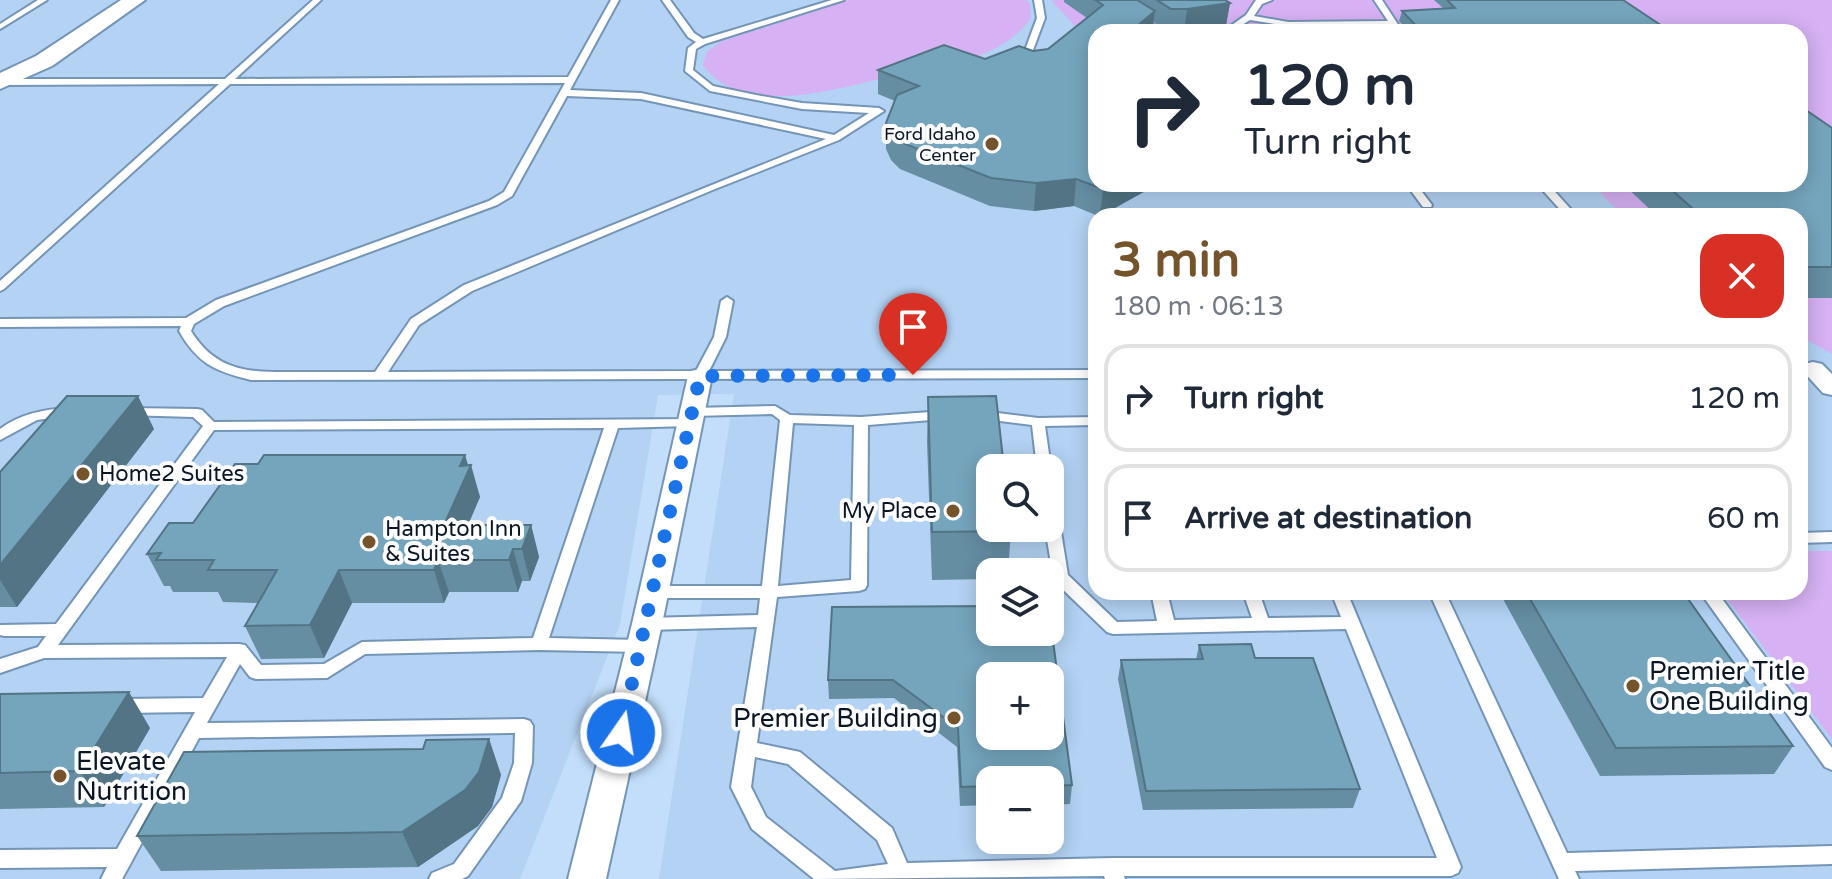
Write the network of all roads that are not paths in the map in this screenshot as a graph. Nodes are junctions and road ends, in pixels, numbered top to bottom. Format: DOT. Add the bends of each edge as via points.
graph roads {
  1 [pos="43,0"];
  2 [pos="109,0"];
  3 [pos="135,0"];
  4 [pos="317,0"];
  5 [pos="615,0"];
  6 [pos="666,0"];
  7 [pos="840,0"];
  8 [pos="1038,0"];
  9 [pos="1110,0"];
  10 [pos="1378,0"];
  11 [pos="1260,1"];
  12 [pos="1249,17"];
  13 [pos="1390,23"];
  14 [pos="1148,24"];
  15 [pos="1238,24"];
  16 [pos="0,27"];
  17 [pos="702,42"];
  18 [pos="1029,50"];
  19 [pos="572,80"];
  20 [pos="227,81"];
  21 [pos="0,82"];
  22 [pos="566,93"];
  23 [pos="836,138"];
  24 [pos="1417,192"];
  25 [pos="1550,192"];
  26 [pos="1427,205"];
  27 [pos="1564,208"];
  28 [pos="0,287"];
  29 [pos="727,301"];
  30 [pos="189,322"];
  31 [pos="0,323"];
  32 [pos="1808,368"];
  33 [pos="1088,374"];
  34 [pos="379,376"];
  35 [pos="700,376"];
  36 [pos="1832,388"];
  37 [pos="88,412"];
  38 [pos="119,412"];
  39 [pos="692,417"];
  40 [pos="787,419"];
  41 [pos="861,421"];
  42 [pos="1088,421"];
  43 [pos="1038,422"];
  44 [pos="612,424"];
  45 [pos="210,426"];
  46 [pos="0,436"];
  47 [pos="1042,454"];
  48 [pos="1832,537"];
  49 [pos="1808,538"];
  50 [pos="1055,542"];
  51 [pos="654,592"];
  52 [pos="769,592"];
  53 [pos="1161,600"];
  54 [pos="1254,600"];
  55 [pos="1342,600"];
  56 [pos="1441,600"];
  57 [pos="1714,600"];
  58 [pos="766,621"];
  59 [pos="1352,623"];
  60 [pos="1262,624"];
  61 [pos="1167,627"];
  62 [pos="4,630"];
  63 [pos="61,630"];
  64 [pos="644,635"];
  65 [pos="539,644"];
  66 [pos="239,650"];
  67 [pos="44,652"];
  68 [pos="0,666"];
  69 [pos="208,705"];
  70 [pos="104,706"];
  71 [pos="194,731"];
  72 [pos="746,748"];
  73 [pos="1832,762"];
  74 [pos="1832,855"];
  75 [pos="123,858"];
  76 [pos="0,859"];
  77 [pos="1565,871"];
  78 [pos="901,872"];
  79 [pos="1113,873"];
  80 [pos="111,879"];
  81 [pos="439,879"];
  82 [pos="587,879"];
  83 [pos="829,879"];
  84 [pos="839,879"];
  1 -- 16 [label="lane"];
  2 -- 21 [label="main road" via="16,62"];
  3 -- 21 [label="main road" via="44,61"];
  4 -- 20 [label="lane"];
  5 -- 19 [label="lane"];
  6 -- 17 [label="lane"];
  7 -- 17 [label="lane"];
  8 -- 18 [label="lane" via="1041,18"];
  9 -- 14 [label="lane"];
  10 -- 13 [label="lane"];
  11 -- 12 [label="lane"];
  12 -- 13 [label="lane" via="1288,24"];
  12 -- 15 [label="lane"];
  17 -- 23 [label="lane" via="692,48 689,71 710,88 802,106 879,111"];
  19 -- 20 [label="lane"];
  19 -- 22 [label="lane"];
  20 -- 21 [label="lane"];
  20 -- 28 [label="lane"];
  22 -- 23 [label="lane" via="641,96"];
  22 -- 30 [label="lane" via="508,194 220,303"];
  23 -- 34 [label="lane" via="468,288 415,322"];
  24 -- 26 [label="lane"];
  25 -- 27 [label="lane"];
  29 -- 35 [label="lane" via="720,337"];
  30 -- 31 [label="lane"];
  30 -- 34 [label="lane" via="185,331 197,353 222,368 285,378"];
  32 -- 36 [label="street"];
  33 -- 35 [label="lane"];
  34 -- 35 [label="lane"];
  35 -- 39 [label="street"];
  37 -- 46 [label="lane" via="34,417 11,425"];
  38 -- 45 [label="lane" via="197,413"];
  39 -- 40 [label="lane" via="775,410"];
  39 -- 44 [label="lane"];
  39 -- 51 [label="street"];
  40 -- 41 [label="lane"];
  40 -- 52 [label="lane"];
  41 -- 43 [label="lane" via="965,414"];
  41 -- 52 [label="lane" via="859,585"];
  42 -- 43 [label="lane"];
  43 -- 47 [label="lane"];
  44 -- 45 [label="lane"];
  44 -- 65 [label="lane"];
  45 -- 63 [label="lane"];
  48 -- 49 [label="lane"];
  50 -- 61 [label="lane" via="1060,577 1113,628"];
  51 -- 52 [label="lane"];
  51 -- 64 [label="street"];
  52 -- 58 [label="lane"];
  53 -- 61 [label="lane"];
  54 -- 60 [label="lane"];
  55 -- 59 [label="lane"];
  56 -- 77 [label="lane"];
  57 -- 73 [label="lane"];
  58 -- 64 [label="lane"];
  58 -- 72 [label="lane"];
  59 -- 60 [label="lane"];
  59 -- 79 [label="lane" via="1451,867"];
  60 -- 61 [label="lane"];
  62 -- 63 [label="lane"];
  63 -- 67 [label="lane"];
  64 -- 65 [label="lane"];
  64 -- 82 [label="street"];
  65 -- 66 [label="lane" via="362,648 327,671 256,672"];
  66 -- 67 [label="lane"];
  66 -- 69 [label="lane"];
  67 -- 68 [label="lane"];
  69 -- 70 [label="lane"];
  69 -- 71 [label="lane"];
  71 -- 75 [label="lane"];
  71 -- 81 [label="lane" via="524,726 523,763 511,801 461,870"];
  72 -- 78 [label="lane" via="793,757 885,834"];
  72 -- 83 [label="lane" via="741,787 759,823"];
  74 -- 77 [label="lane"];
  75 -- 76 [label="lane"];
  75 -- 80 [label="lane"];
  78 -- 79 [label="lane"];
  78 -- 84 [label="lane"];
}
